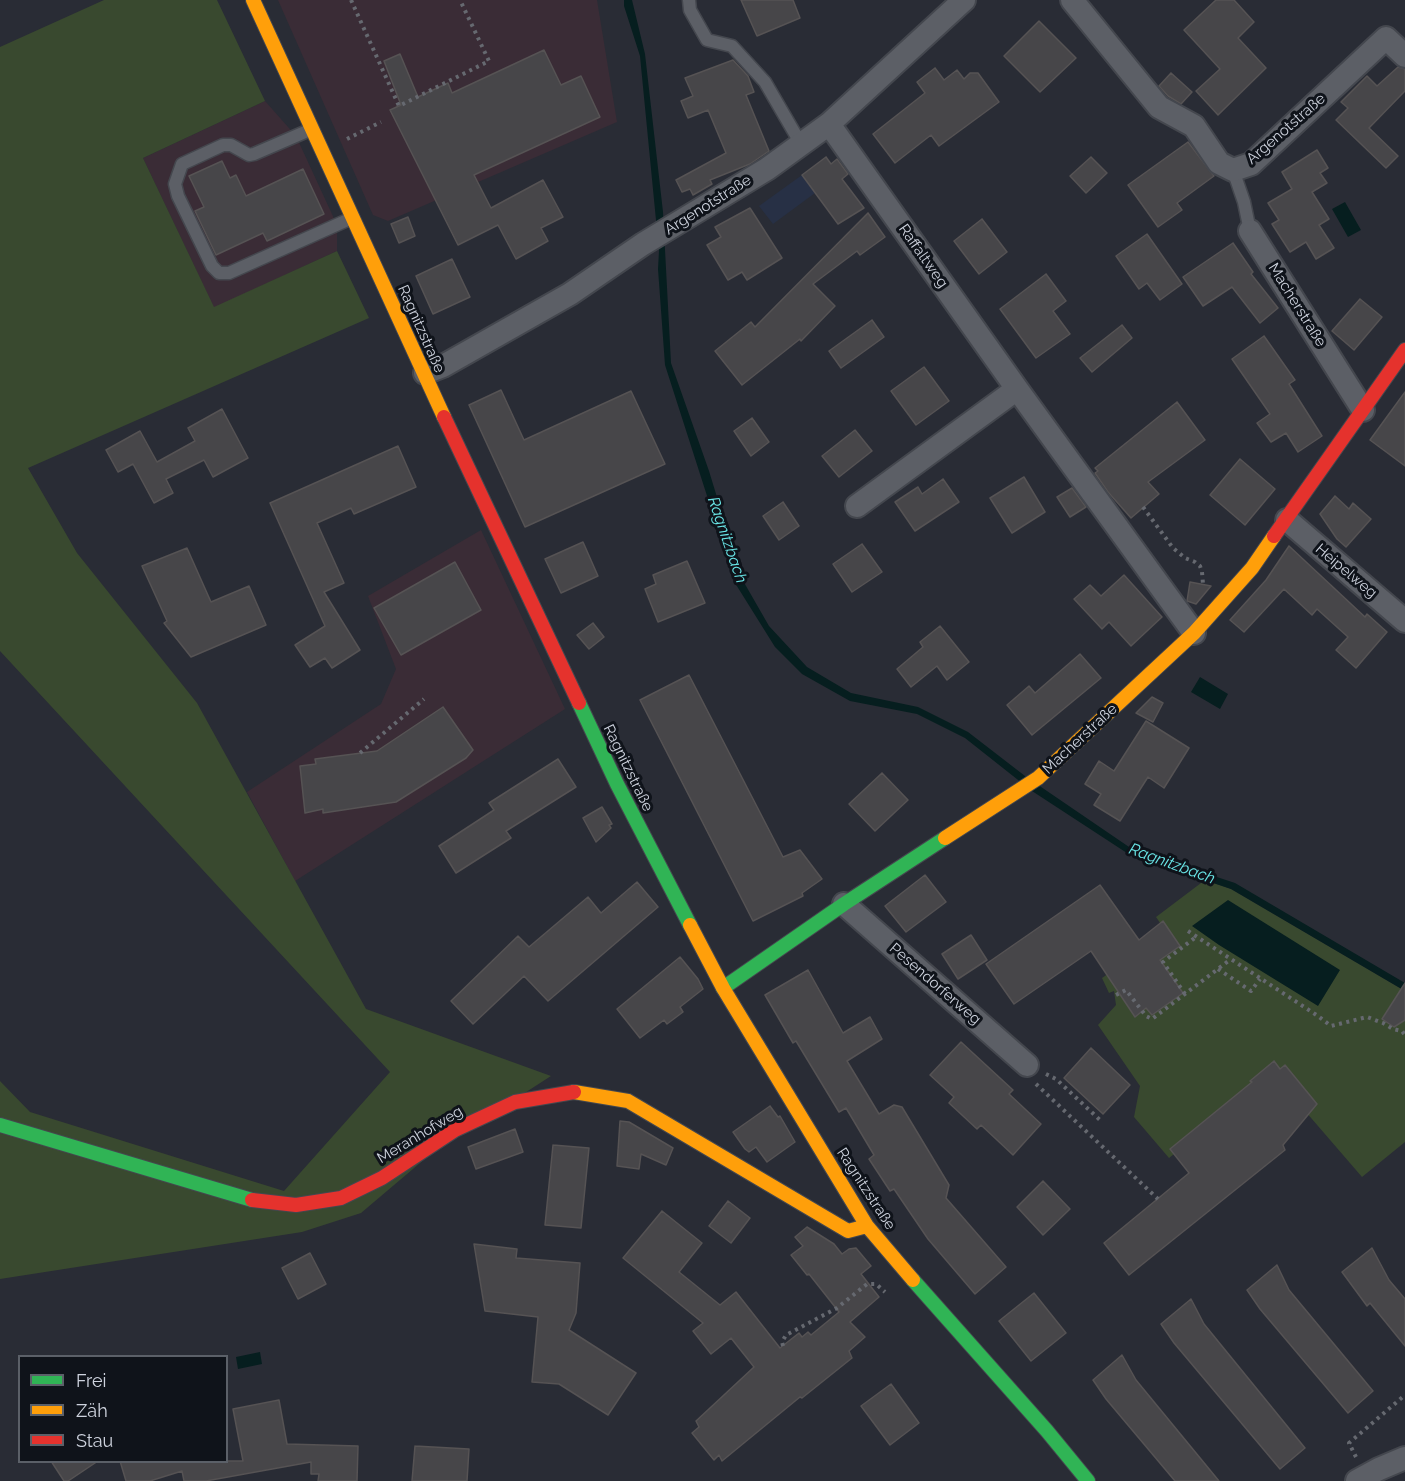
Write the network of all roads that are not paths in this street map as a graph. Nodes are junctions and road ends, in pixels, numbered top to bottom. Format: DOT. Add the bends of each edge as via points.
graph roads {
  1 [pos="253,0"];
  2 [pos="689,0"];
  3 [pos="964,0"];
  4 [pos="1072,0"];
  5 [pos="1405,56"];
  6 [pos="829,124"];
  7 [pos="312,129"];
  8 [pos="801,144"];
  9 [pos="1233,170"];
  10 [pos="353,218"];
  11 [pos="1250,231"];
  12 [pos="1405,350"];
  13 [pos="425,373"];
  14 [pos="1017,389"];
  15 [pos="1363,410"];
  16 [pos="857,506"];
  17 [pos="1287,520"];
  18 [pos="1405,621"];
  19 [pos="1194,633"];
  20 [pos="844,904"];
  21 [pos="723,988"];
  22 [pos="1027,1065"];
  23 [pos="0,1125"];
  24 [pos="867,1226"];
  25 [pos="1405,1458"];
  26 [pos="1362,1478"];
  27 [pos="1088,1481"];
  1 -- 7 [label="street, Ragnitzstraße"];
  2 -- 8 [label="lane" via="690,10 707,40 732,46 765,82"];
  3 -- 6 [label="street, Argenotstraße"];
  4 -- 9 [label="street, Argenotstraße" via="1159,107 1194,126 1219,163"];
  5 -- 9 [label="street, Argenotstraße" via="1386,38 1251,164"];
  6 -- 8 [label="street, Argenotstraße"];
  6 -- 14 [label="street, Raffaltweg"];
  7 -- 10 [label="street, Ragnitzstraße"];
  7 -- 10 [label="lane" via="254,154 223,145 182,164 175,184 178,196 219,273 229,273"];
  8 -- 13 [label="street, Argenotstraße" via="570,294"];
  9 -- 11 [label="lane"];
  10 -- 13 [label="street, Ragnitzstraße"];
  11 -- 15 [label="street, Macherstraße"];
  12 -- 15 [label="street, Macherstraße"];
  13 -- 21 [label="street, Ragnitzstraße" via="620,792"];
  14 -- 16 [label="street"];
  14 -- 19 [label="street, Raffaltweg"];
  15 -- 17 [label="street, Macherstraße"];
  17 -- 18 [label="street, Heipelweg"];
  17 -- 19 [label="street, Macherstraße" via="1252,568"];
  19 -- 20 [label="street, Macherstraße" via="1038,778"];
  20 -- 21 [label="street, Macherstraße"];
  20 -- 22 [label="street, Pesendorferweg"];
  21 -- 24 [label="street, Ragnitzstraße"];
  23 -- 24 [label="street, Meranhofweg" via="251,1200 296,1205 341,1198 382,1178 455,1130 514,1102 571,1092 628,1101 848,1231"];
  24 -- 27 [label="street, Ragnitzstraße"];
  25 -- 26 [label="street"];
}
